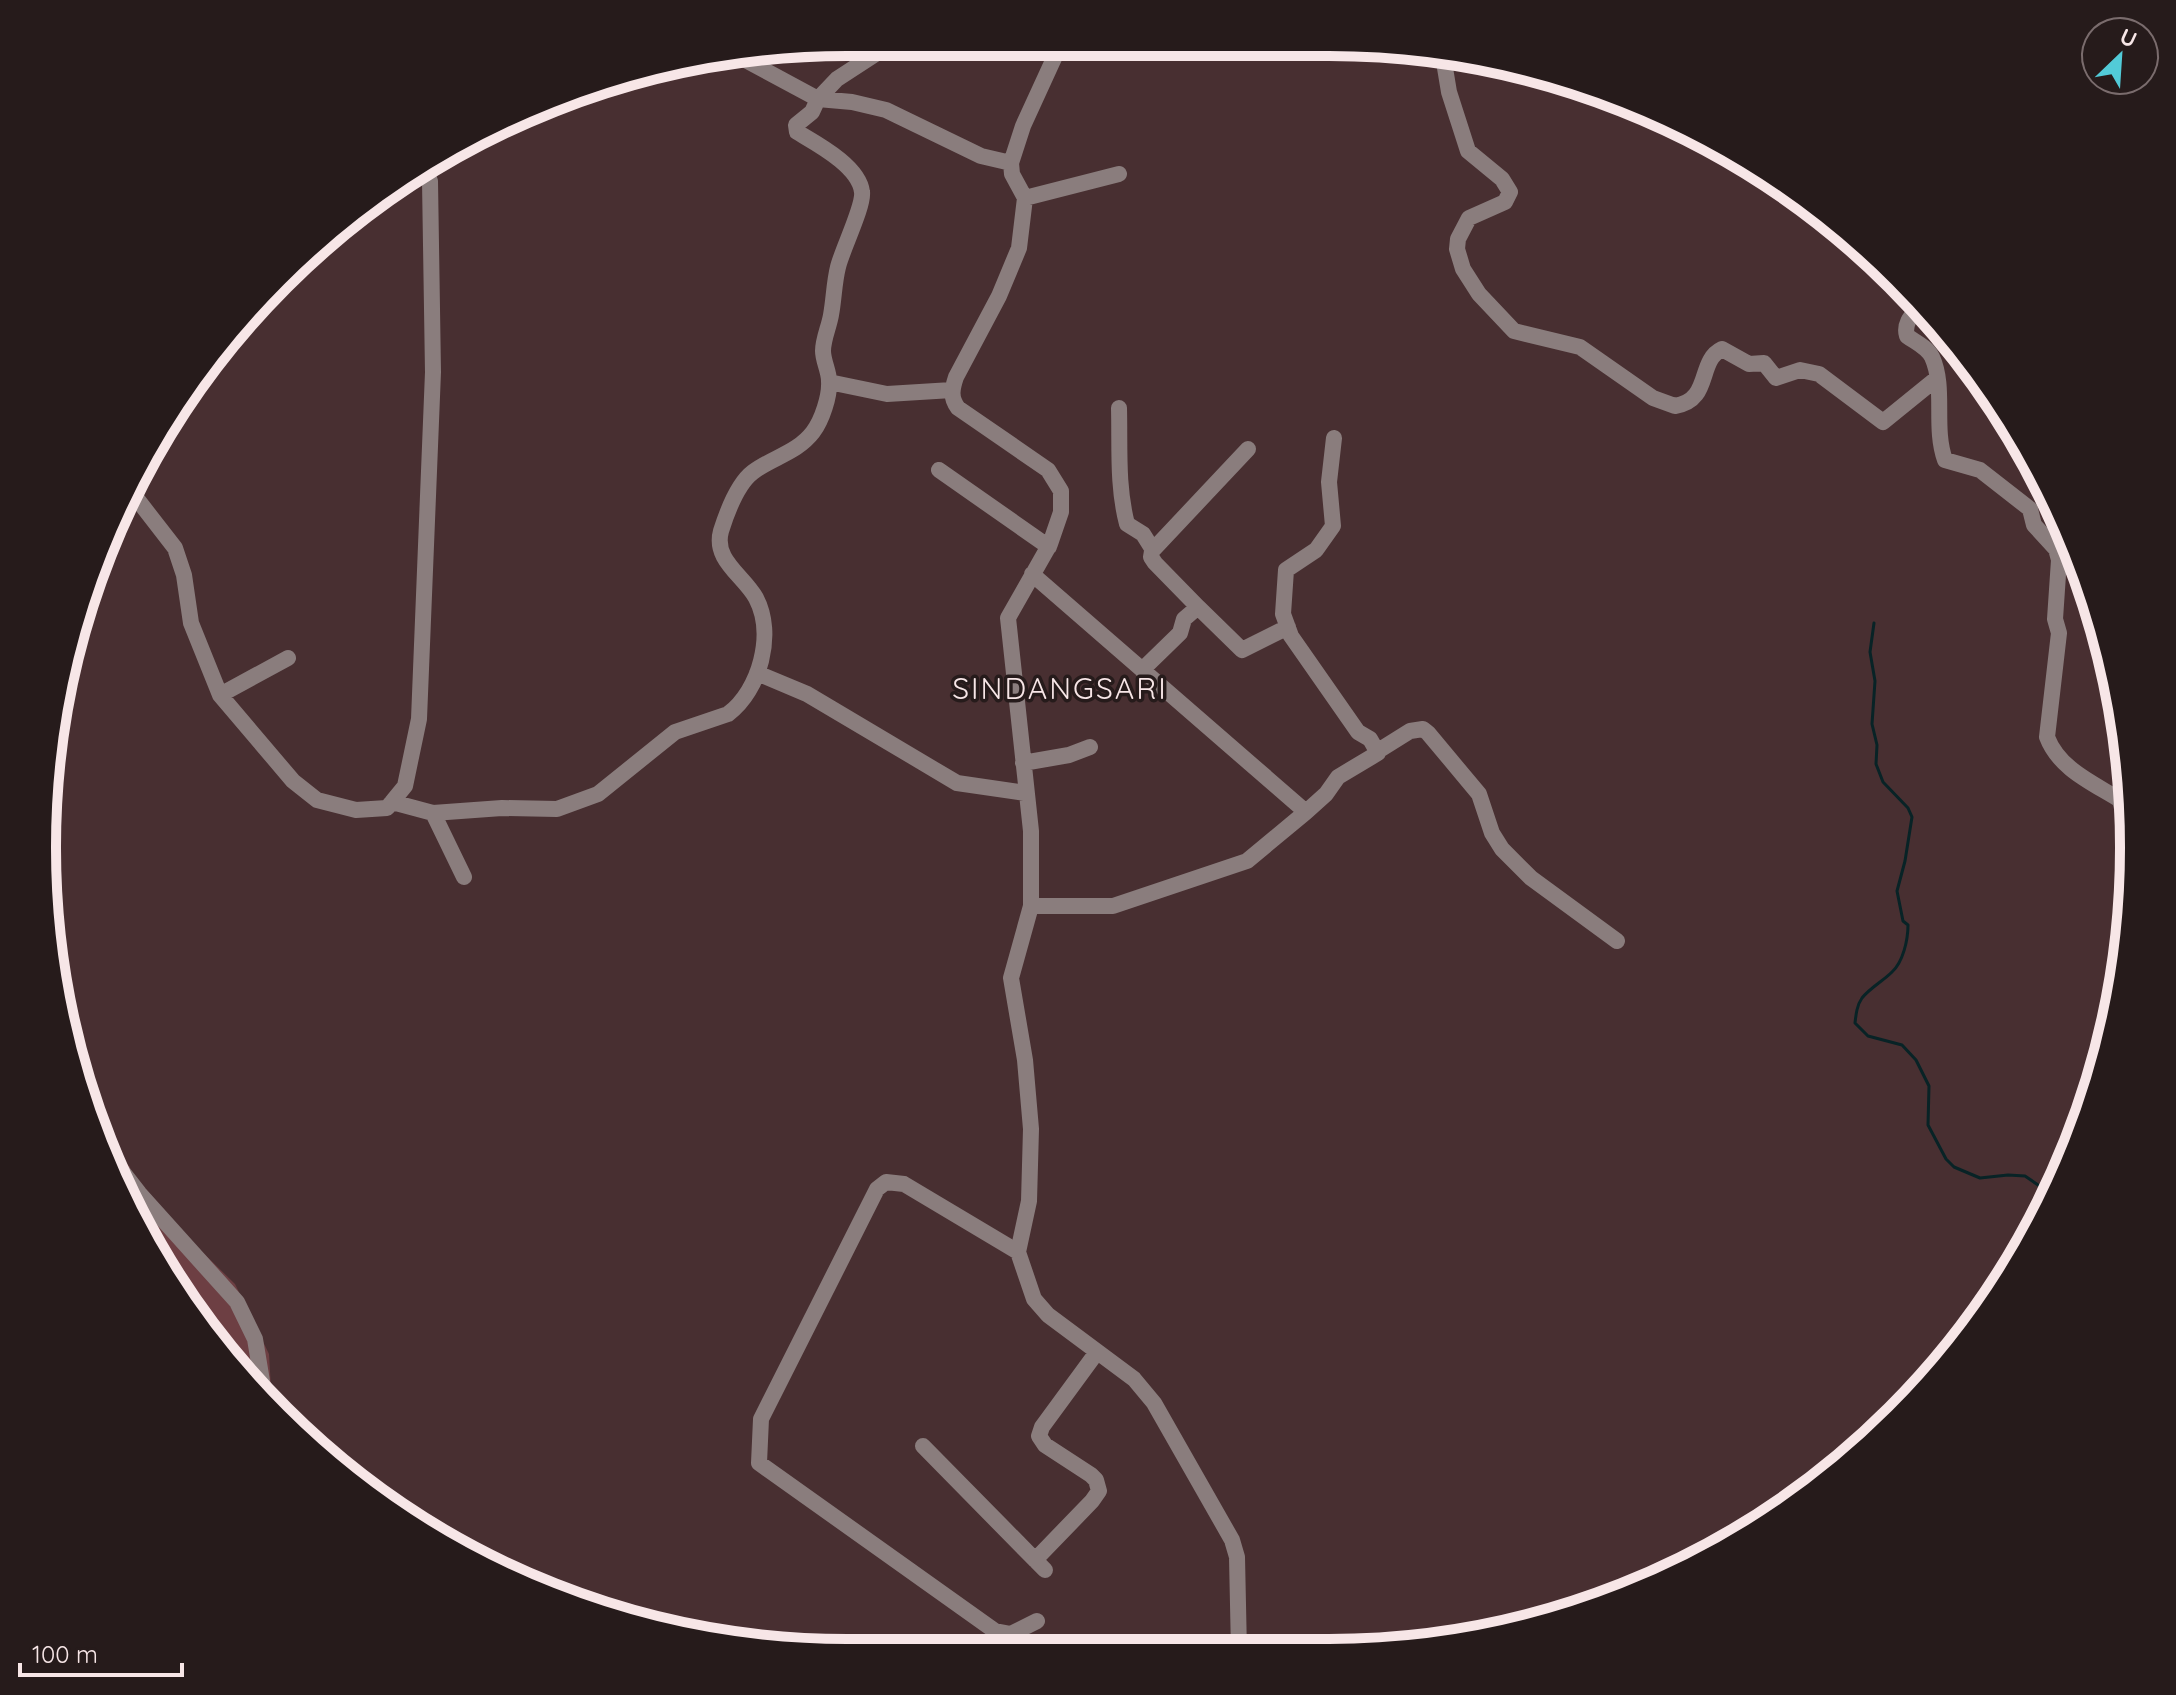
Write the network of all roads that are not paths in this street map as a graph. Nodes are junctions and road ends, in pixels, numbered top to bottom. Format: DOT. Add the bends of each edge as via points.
graph roads {
  1 [pos="872,56"];
  2 [pos="1055,56"];
  3 [pos="750,62"];
  4 [pos="1444,65"];
  5 [pos="818,99"];
  6 [pos="1011,163"];
  7 [pos="1119,174"];
  8 [pos="428,177"];
  9 [pos="1025,198"];
  10 [pos="1913,314"];
  11 [pos="829,382"];
  12 [pos="1937,387"];
  13 [pos="952,390"];
  14 [pos="1119,408"];
  15 [pos="1334,438"];
  16 [pos="1248,449"];
  17 [pos="939,470"];
  18 [pos="137,499"];
  19 [pos="1049,547"];
  20 [pos="1153,550"];
  21 [pos="1032,574"];
  22 [pos="1198,607"];
  23 [pos="1288,627"];
  24 [pos="288,658"];
  25 [pos="1142,670"];
  26 [pos="757,673"];
  27 [pos="220,695"];
  28 [pos="1090,747"];
  29 [pos="1378,751"];
  30 [pos="1023,763"];
  31 [pos="1026,793"];
  32 [pos="2118,799"];
  33 [pos="392,802"];
  34 [pos="1306,812"];
  35 [pos="433,813"];
  36 [pos="464,877"];
  37 [pos="1031,906"];
  38 [pos="1617,941"];
  39 [pos="131,1183"];
  40 [pos="1018,1252"];
  41 [pos="1097,1352"];
  42 [pos="262,1379"];
  43 [pos="923,1446"];
  44 [pos="1037,1621"];
  45 [pos="1239,1639"];
  1 -- 5 [label="street"];
  2 -- 6 [label="street"];
  3 -- 5 [label="street"];
  4 -- 12 [label="street" via="1468,151 1510,192 1505,202 1475,214 1463,227 1457,249 1460,262 1470,283 1514,331 1580,347 1653,398 1675,406 1699,392 1712,356 1722,349 1749,364 1764,363 1776,378 1800,370 1819,374 1883,422"];
  5 -- 6 [label="street" via="886,110 981,156"];
  5 -- 11 [label="street" via="796,125 797,132 844,164 863,194 838,268 823,351"];
  6 -- 9 [label="street"];
  7 -- 9 [label="street"];
  8 -- 33 [label="street" via="433,372 419,719 405,786"];
  9 -- 13 [label="street" via="1019,248"];
  10 -- 12 [label="street" via="1905,332 1932,358"];
  11 -- 13 [label="street" via="887,394"];
  11 -- 26 [label="street" via="813,432 797,449 750,474 720,533 721,553 756,598 763,622"];
  12 -- 32 [label="street" via="1938,434 1945,460 1980,470 2010,492 2030,509 2034,525 2056,549 2059,633 2047,737 2073,770"];
  13 -- 19 [label="street" via="958,408 1055,478 1061,512"];
  14 -- 20 [label="street" via="1127,524 1143,534"];
  15 -- 23 [label="street" via="1329,482 1333,526 1316,550 1286,570 1283,614"];
  16 -- 20 [label="street"];
  17 -- 19 [label="street"];
  18 -- 27 [label="street" via="175,548 191,623"];
  19 -- 21 [label="street"];
  20 -- 22 [label="street" via="1155,563"];
  21 -- 25 [label="street"];
  21 -- 30 [label="street" via="1008,618"];
  22 -- 23 [label="street" via="1242,650"];
  22 -- 25 [label="street"];
  23 -- 29 [label="street" via="1358,732"];
  24 -- 27 [label="street"];
  25 -- 34 [label="street"];
  26 -- 31 [label="street" via="807,694 957,783"];
  26 -- 35 [label="street" via="735,709 675,732 598,794 557,809"];
  27 -- 33 [label="street" via="293,781 317,800 370,811"];
  28 -- 30 [label="street"];
  29 -- 34 [label="street" via="1338,777"];
  29 -- 38 [label="street" via="1423,729 1479,794 1502,849 1531,878"];
  30 -- 31 [label="street"];
  31 -- 37 [label="street"];
  33 -- 35 [label="street"];
  34 -- 37 [label="street" via="1247,861 1113,906"];
  35 -- 36 [label="street"];
  37 -- 40 [label="street" via="1011,978 1031,1129 1029,1201"];
  39 -- 42 [label="street" via="237,1302 255,1339"];
  40 -- 41 [label="street" via="1034,1299"];
  40 -- 44 [label="street" via="904,1184 886,1182 877,1189 761,1419 759,1463 995,1631 1011,1634"];
  41 -- 43 [label="street" via="1039,1436 1091,1475 1099,1491 1040,1565"];
  41 -- 45 [label="street" via="1134,1379 1154,1403 1232,1540"];
}
